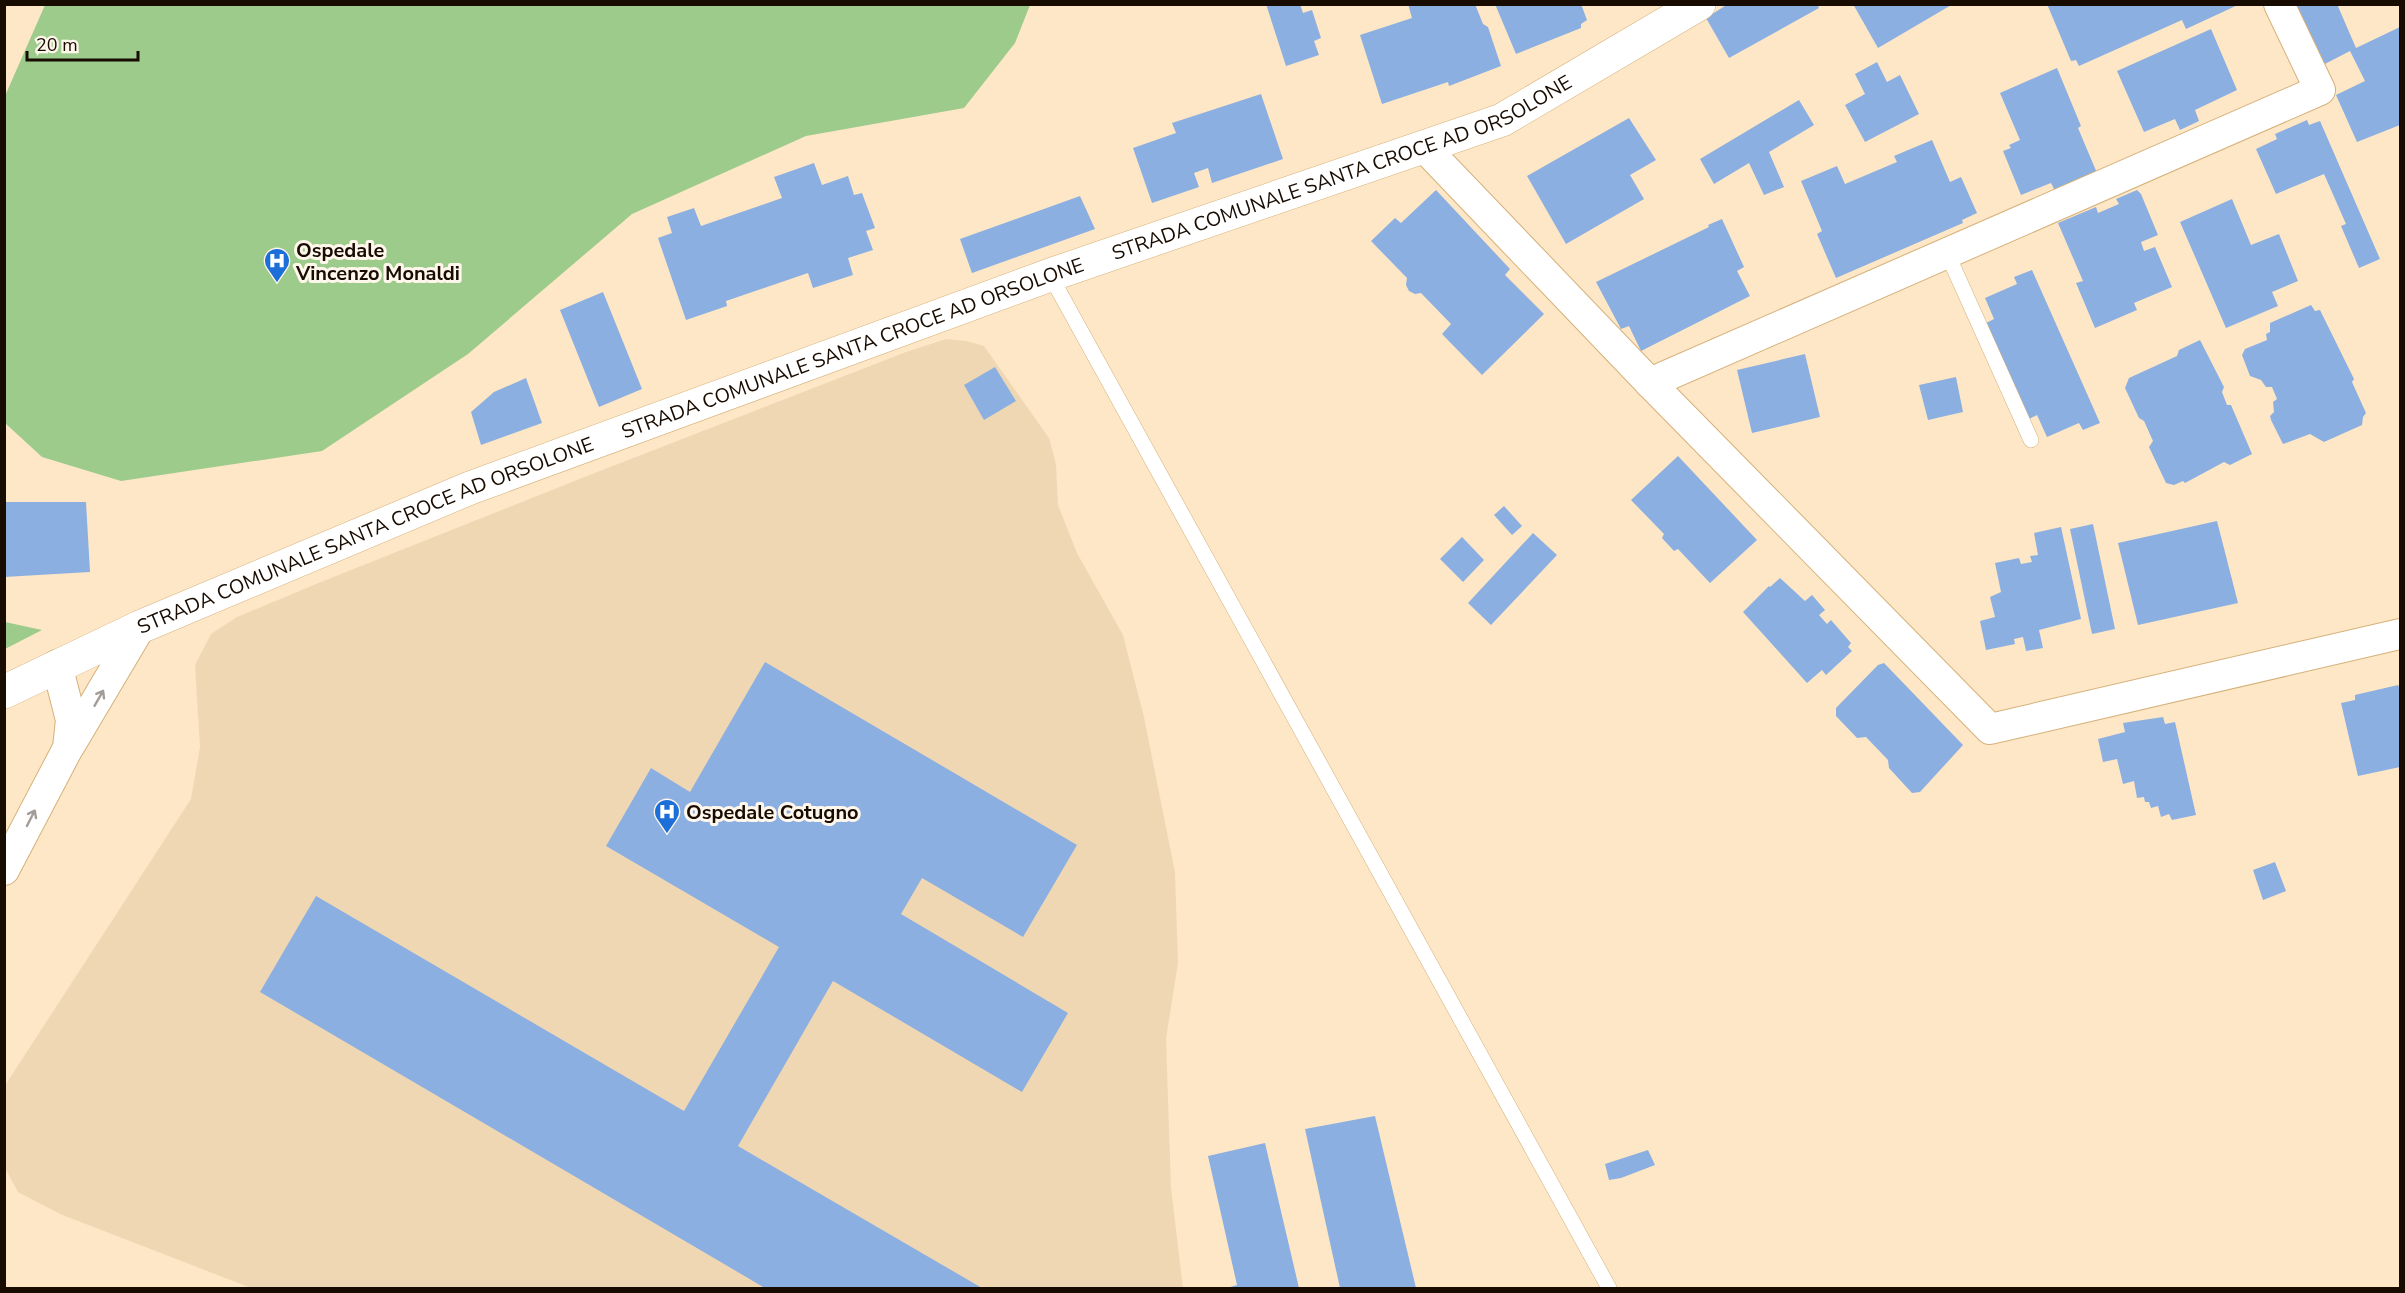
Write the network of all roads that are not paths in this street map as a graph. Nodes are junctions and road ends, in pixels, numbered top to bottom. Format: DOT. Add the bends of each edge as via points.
graph roads {
  1 [pos="1699,4"];
  2 [pos="2279,4"];
  3 [pos="1425,148"];
  4 [pos="1947,254"];
  5 [pos="1050,275"];
  6 [pos="1650,383"];
  7 [pos="2031,440"];
  8 [pos="140,627"];
  9 [pos="2400,634"];
  10 [pos="57,665"];
  11 [pos="4,692"];
  12 [pos="68,748"];
  13 [pos="4,870"];
  14 [pos="1609,1288"];
  1 -- 3 [label="street, STRADA COMUNALE SANTA CROCE AD ORSOLONE" via="1502,120"];
  2 -- 4 [label="street" via="2320,90"];
  3 -- 5 [label="street, STRADA COMUNALE SANTA CROCE AD ORSOLONE"];
  3 -- 6 [label="street"];
  4 -- 6 [label="street"];
  4 -- 7 [label="lane"];
  5 -- 8 [label="street, STRADA COMUNALE SANTA CROCE AD ORSOLONE" via="470,488"];
  5 -- 14 [label="lane"];
  6 -- 9 [label="street" via="1990,729"];
  8 -- 10 [label="street, STRADA COMUNALE SANTA CROCE AD ORSOLONE"];
  12 -- 8 [label="street, one-way"];
  10 -- 11 [label="street, STRADA COMUNALE SANTA CROCE AD ORSOLONE"];
  10 -- 12 [label="street" via="71,720"];
  13 -- 12 [label="street, one-way"];
}
